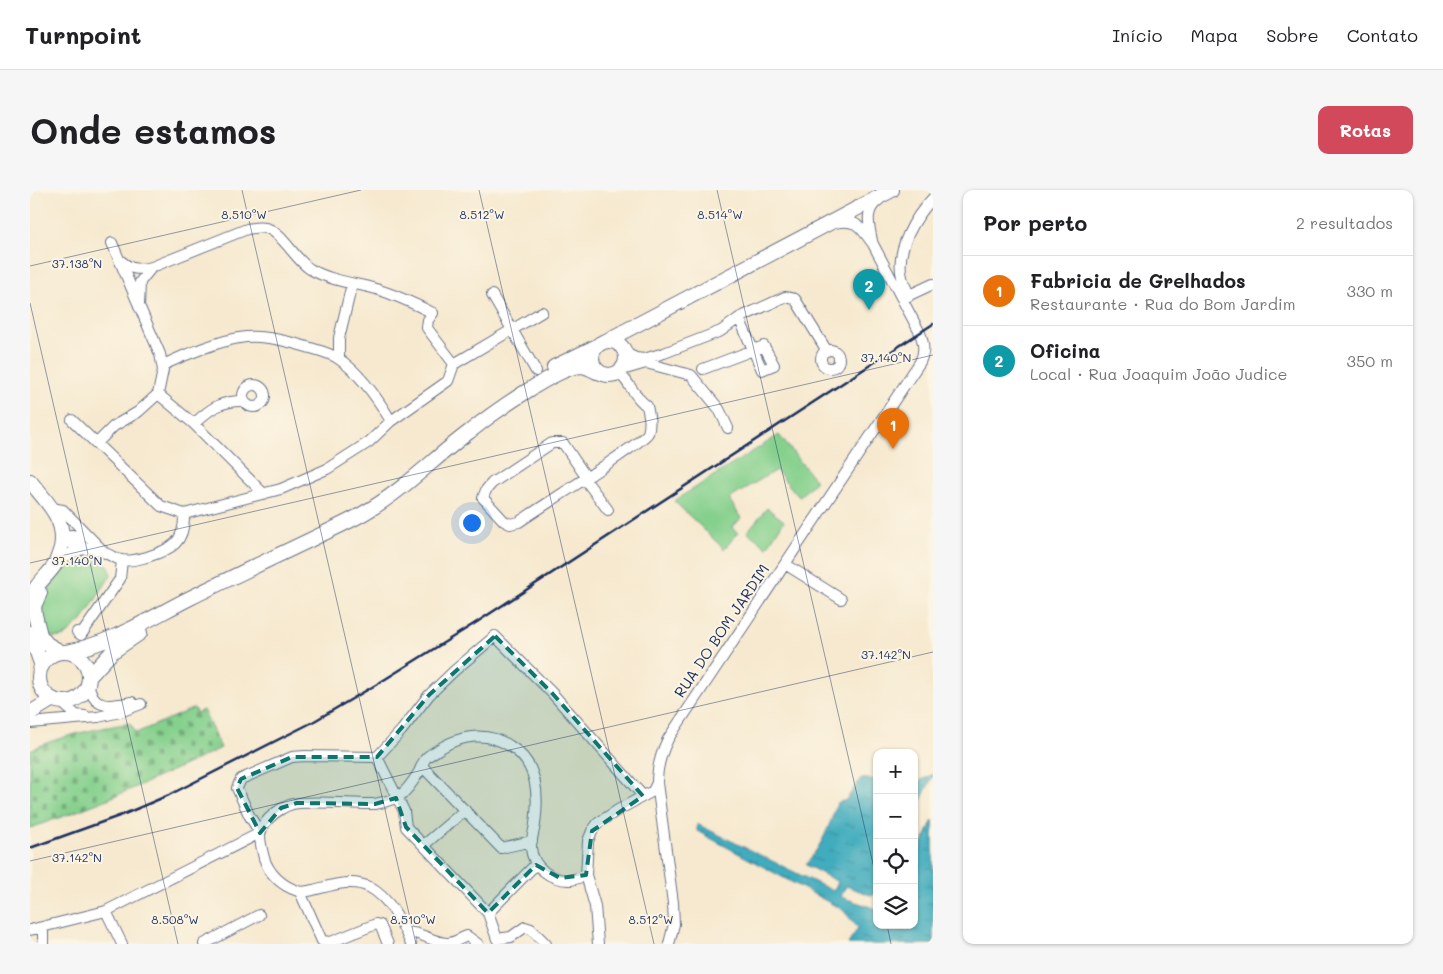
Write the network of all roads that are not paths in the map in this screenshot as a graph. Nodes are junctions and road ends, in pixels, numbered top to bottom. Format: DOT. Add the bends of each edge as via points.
graph roads {
  1 [pos="892,190"];
  2 [pos="933,198"];
  3 [pos="862,211"];
  4 [pos="821,227"];
  5 [pos="864,232"];
  6 [pos="112,243"];
  7 [pos="873,244"];
  8 [pos="119,260"];
  9 [pos="882,262"];
  10 [pos="902,265"];
  11 [pos="152,267"];
  12 [pos="352,284"];
  13 [pos="933,284"];
  14 [pos="492,294"];
  15 [pos="694,295"];
  16 [pos="905,297"];
  17 [pos="139,307"];
  18 [pos="542,312"];
  19 [pos="739,318"];
  20 [pos="512,329"];
  21 [pos="601,344"];
  22 [pos="827,351"];
  23 [pos="626,353"];
  24 [pos="664,353"];
  25 [pos="339,359"];
  26 [pos="644,359"];
  27 [pos="454,364"];
  28 [pos="163,365"];
  29 [pos="661,366"];
  30 [pos="703,370"];
  31 [pos="536,371"];
  32 [pos="621,371"];
  33 [pos="597,372"];
  34 [pos="158,394"];
  35 [pos="244,401"];
  36 [pos="647,406"];
  37 [pos="72,420"];
  38 [pos="391,421"];
  39 [pos="194,424"];
  40 [pos="728,428"];
  41 [pos="97,443"];
  42 [pos="450,446"];
  43 [pos="585,477"];
  44 [pos="30,481"];
  45 [pos="264,494"];
  46 [pos="51,508"];
  47 [pos="608,510"];
  48 [pos="184,514"];
  49 [pos="89,537"];
  50 [pos="62,541"];
  51 [pos="92,549"];
  52 [pos="107,555"];
  53 [pos="122,560"];
  54 [pos="784,564"];
  55 [pos="52,568"];
  56 [pos="30,588"];
  57 [pos="190,598"];
  58 [pos="841,599"];
  59 [pos="32,608"];
  60 [pos="77,632"];
  61 [pos="31,638"];
  62 [pos="64,652"];
  63 [pos="40,670"];
  64 [pos="88,680"];
  65 [pos="30,690"];
  66 [pos="57,700"];
  67 [pos="30,713"];
  68 [pos="98,717"];
  69 [pos="30,723"];
  70 [pos="377,757"];
  71 [pos="422,766"];
  72 [pos="657,782"];
  73 [pos="643,796"];
  74 [pos="396,798"];
  75 [pos="465,810"];
  76 [pos="260,833"];
  77 [pos="532,841"];
  78 [pos="424,846"];
  79 [pos="536,864"];
  80 [pos="586,875"];
  81 [pos="571,880"];
  82 [pos="590,890"];
  83 [pos="300,892"];
  84 [pos="106,912"];
  85 [pos="488,913"];
  86 [pos="259,915"];
  87 [pos="43,928"];
  88 [pos="30,930"];
  89 [pos="406,932"];
  90 [pos="494,942"];
  91 [pos="43,944"];
  92 [pos="122,944"];
  93 [pos="204,944"];
  94 [pos="388,944"];
  95 [pos="411,944"];
  96 [pos="478,944"];
  97 [pos="546,944"];
  98 [pos="598,944"];
  99 [pos="669,944"];
  1 -- 3 [label="street"];
  1 -- 3 [label="main road" via="873,200"];
  2 -- 10 [label="street" via="914,221 902,253"];
  3 -- 4 [label="main road"];
  3 -- 5 [label="street" via="858,212 858,219"];
  3 -- 7 [label="street"];
  4 -- 5 [label="street" via="847,220"];
  4 -- 15 [label="main road"];
  5 -- 7 [label="street"];
  6 -- 8 [label="street"];
  7 -- 9 [label="street"];
  8 -- 11 [label="street" via="129,268"];
  8 -- 17 [label="street"];
  9 -- 10 [label="street"];
  9 -- 16 [label="street"];
  10 -- 16 [label="street"];
  11 -- 12 [label="street" via="247,229 260,227 274,232 309,268"];
  11 -- 17 [label="street" via="140,282"];
  12 -- 25 [label="street" via="339,338"];
  12 -- 27 [label="street" via="408,300 433,313 427,328"];
  13 -- 16 [label="street"];
  14 -- 20 [label="street"];
  15 -- 21 [label="main road"];
  15 -- 23 [label="main road" via="637,328 624,343"];
  16 -- 54 [label="street, RUA DO BOM JARDIM" via="924,342 920,362"];
  17 -- 28 [label="street"];
  18 -- 20 [label="street"];
  19 -- 22 [label="street" via="785,297 795,299"];
  19 -- 24 [label="street" via="721,331"];
  19 -- 30 [label="street" via="752,350"];
  20 -- 27 [label="street"];
  20 -- 31 [label="street"];
  21 -- 23 [label="main road" via="616,342"];
  21 -- 33 [label="main road" via="591,358"];
  21 -- 42 [label="main road" via="529,381 466,428"];
  23 -- 26 [label="street"];
  23 -- 32 [label="main road"];
  24 -- 26 [label="street"];
  24 -- 29 [label="street"];
  25 -- 28 [label="street" via="299,344 246,337 226,341"];
  25 -- 38 [label="street" via="378,400"];
  26 -- 29 [label="street"];
  27 -- 38 [label="street" via="448,381"];
  28 -- 34 [label="street"];
  29 -- 32 [label="street" via="646,364"];
  29 -- 40 [label="street" via="691,375 718,409"];
  32 -- 33 [label="main road" via="605,375"];
  32 -- 36 [label="street"];
  32 -- 36 [label="street" via="639,400"];
  33 -- 42 [label="main road" via="584,366 552,376 502,406"];
  34 -- 39 [label="street"];
  34 -- 41 [label="street" via="138,412 114,426"];
  35 -- 39 [label="street" via="232,400 208,411"];
  36 -- 43 [label="street" via="650,421 647,434"];
  37 -- 41 [label="street"];
  38 -- 45 [label="street" via="370,442 326,469"];
  39 -- 45 [label="street"];
  41 -- 48 [label="street" via="161,506"];
  42 -- 57 [label="main road" via="365,513"];
  43 -- 43 [label="street" via="519,522 510,524 483,498 492,483 552,443 563,443"];
  43 -- 47 [label="street"];
  44 -- 46 [label="main road"];
  45 -- 48 [label="street"];
  46 -- 49 [label="street" via="63,510"];
  46 -- 50 [label="main road" via="63,530"];
  48 -- 53 [label="street" via="184,526 178,542 166,551"];
  49 -- 50 [label="street" via="72,535"];
  49 -- 52 [label="street"];
  50 -- 51 [label="street"];
  50 -- 55 [label="main road"];
  51 -- 52 [label="street"];
  51 -- 55 [label="street" via="72,552"];
  52 -- 53 [label="street"];
  53 -- 60 [label="street" via="120,579 81,635"];
  54 -- 58 [label="street"];
  54 -- 72 [label="street, RUA DO BOM JARDIM" via="668,739 661,752"];
  55 -- 56 [label="street"];
  55 -- 59 [label="main road"];
  57 -- 62 [label="main road" via="99,644"];
  57 -- 64 [label="main road" via="112,652"];
  59 -- 62 [label="main road" via="40,634 47,644"];
  61 -- 63 [label="main road"];
  62 -- 63 [label="main road" via="51,656"];
  62 -- 64 [label="main road" via="82,659"];
  63 -- 65 [label="main road"];
  63 -- 66 [label="main road" via="41,687"];
  64 -- 66 [label="main road" via="78,697 70,701"];
  64 -- 68 [label="street" via="90,695 98,703 140,701 141,704"];
  66 -- 67 [label="main road"];
  66 -- 68 [label="street" via="76,715"];
  68 -- 69 [label="street"];
  70 -- 73 [label="street" via="429,695 495,636 552,693"];
  70 -- 74 [label="street"];
  70 -- 76 [label="street" via="292,757 241,779 237,788"];
  71 -- 74 [label="street" via="406,791"];
  71 -- 75 [label="street"];
  71 -- 77 [label="street" via="427,757 441,748 470,736 500,739 513,747 526,760 534,777 537,806"];
  72 -- 73 [label="street" via="653,792"];
  72 -- 99 [label="street, RUA DO BOM JARDIM" via="673,903 674,924"];
  73 -- 80 [label="street" via="598,823 592,831 588,841"];
  74 -- 76 [label="street" via="375,804 297,803 281,808 270,817"];
  74 -- 78 [label="street" via="404,811 406,827"];
  75 -- 77 [label="street" via="500,848"];
  75 -- 78 [label="street"];
  76 -- 83 [label="street" via="261,848 272,873 283,884"];
  76 -- 84 [label="street"];
  77 -- 79 [label="street"];
  78 -- 85 [label="street"];
  79 -- 81 [label="street" via="548,875"];
  79 -- 85 [label="street"];
  80 -- 81 [label="street"];
  80 -- 82 [label="street"];
  81 -- 82 [label="street"];
  82 -- 98 [label="street"];
  83 -- 89 [label="street" via="352,882 368,886 389,905"];
  83 -- 94 [label="street" via="322,941 332,942 376,924 380,925"];
  84 -- 87 [label="street"];
  84 -- 92 [label="street"];
  85 -- 90 [label="street"];
  86 -- 93 [label="street"];
  87 -- 88 [label="street"];
  87 -- 91 [label="street"];
  89 -- 95 [label="street"];
  89 -- 96 [label="street" via="450,943 467,936"];
  90 -- 97 [label="street" via="511,937 525,927"];
}
